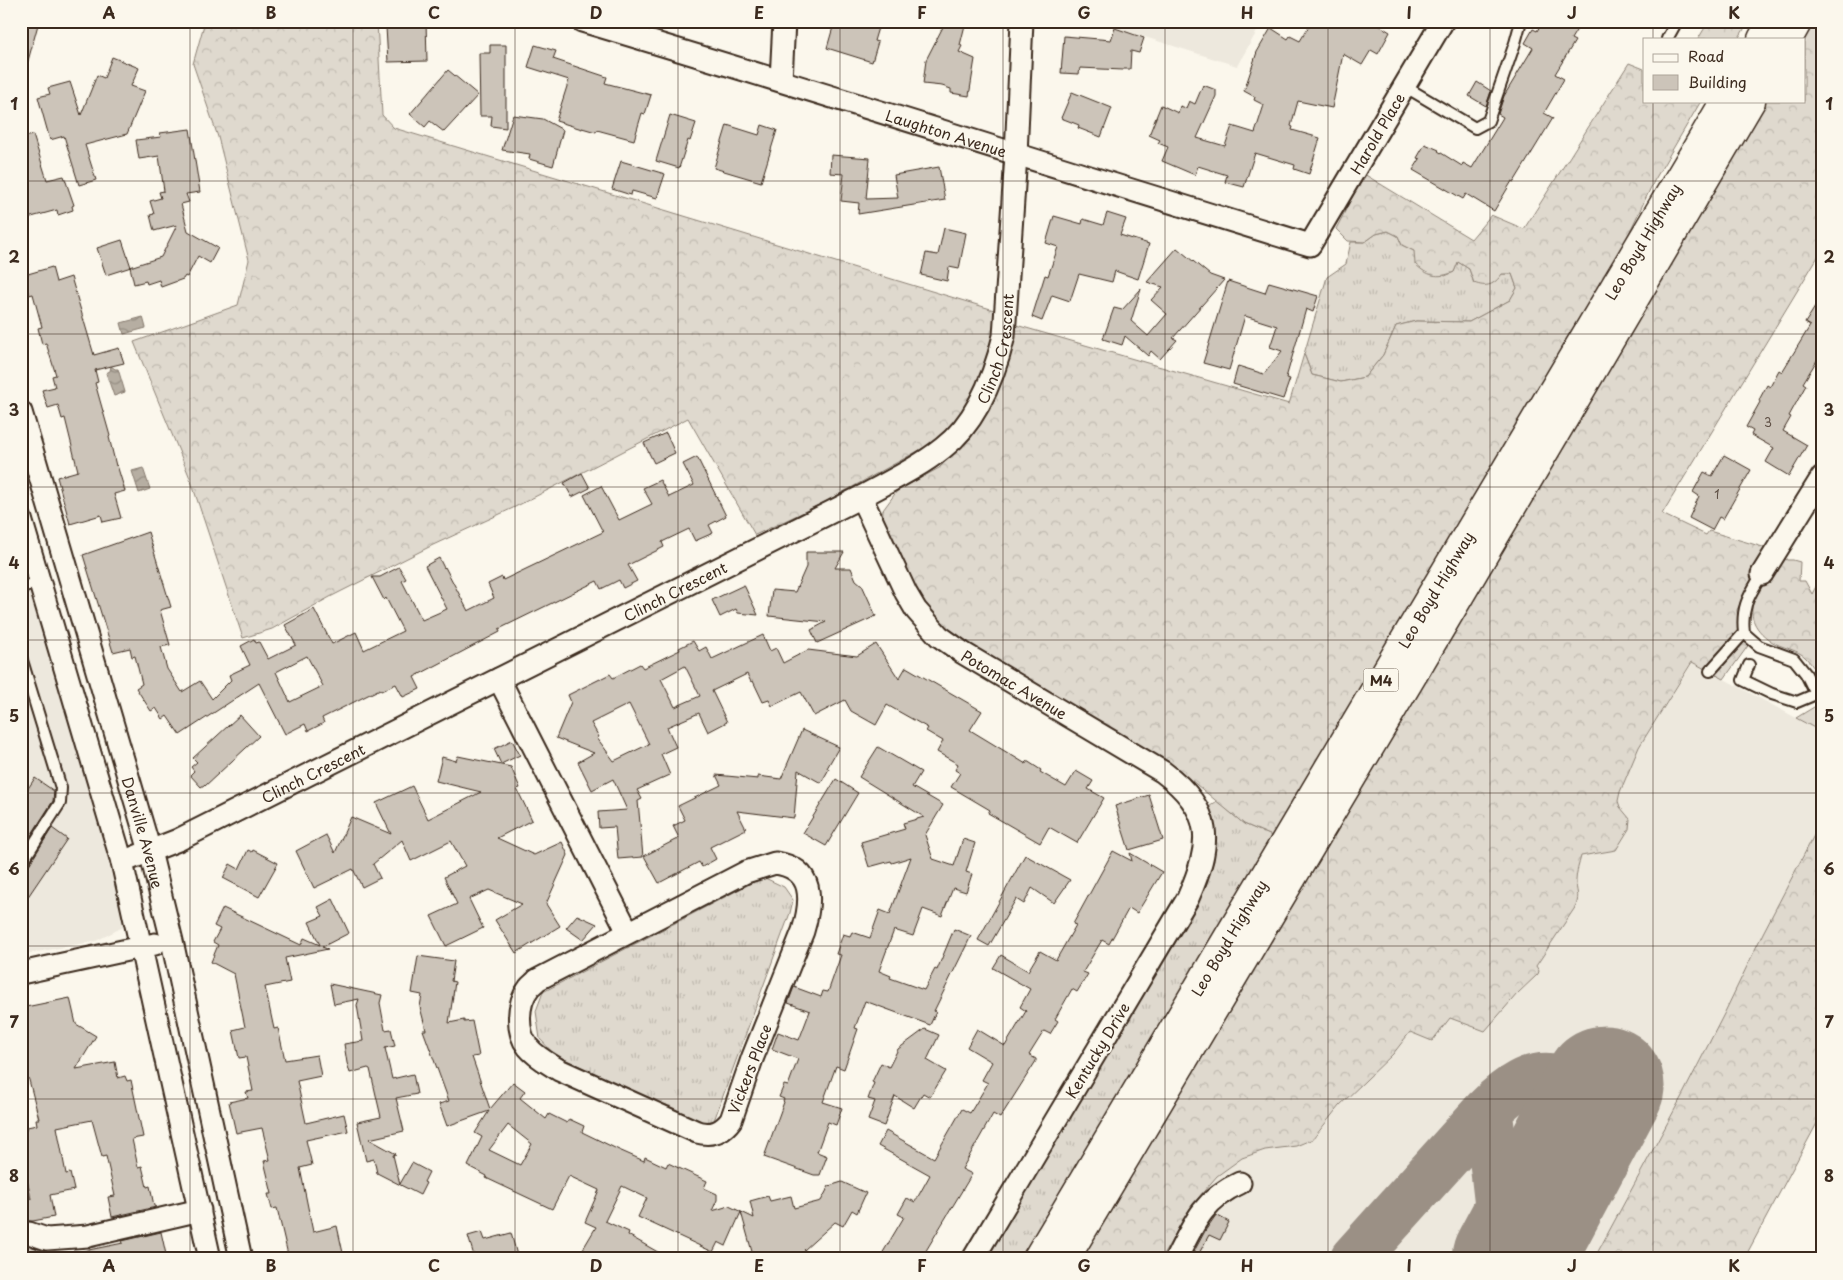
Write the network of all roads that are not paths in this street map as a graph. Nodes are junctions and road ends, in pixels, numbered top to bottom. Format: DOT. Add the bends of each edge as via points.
graph roads {
  1 [pos="582,21"];
  2 [pos="784,21"];
  3 [pos="1022,21"];
  4 [pos="1443,21"];
  5 [pos="1521,21"];
  6 [pos="1677,21"];
  7 [pos="1771,21"];
  8 [pos="1798,21"];
  9 [pos="1668,38"];
  10 [pos="1762,38"];
  11 [pos="1789,38"];
  12 [pos="781,80"];
  13 [pos="1404,86"];
  14 [pos="1724,102"];
  15 [pos="1750,102"];
  16 [pos="1016,155"];
  17 [pos="1310,244"];
  18 [pos="21,412"];
  19 [pos="1822,477"];
  20 [pos="861,497"];
  21 [pos="21,519"];
  22 [pos="1762,574"];
  23 [pos="30,585"];
  24 [pos="1744,633"];
  25 [pos="21,657"];
  26 [pos="1749,664"];
  27 [pos="1710,671"];
  28 [pos="499,679"];
  29 [pos="1819,696"];
  30 [pos="1206,835"];
  31 [pos="150,851"];
  32 [pos="122,862"];
  33 [pos="21,864"];
  34 [pos="628,932"];
  35 [pos="172,941"];
  36 [pos="142,947"];
  37 [pos="21,973"];
  38 [pos="1240,1183"];
  39 [pos="200,1210"];
  40 [pos="29,1233"];
  41 [pos="210,1259"];
  42 [pos="241,1259"];
  43 [pos="973,1259"];
  44 [pos="1037,1259"];
  45 [pos="1065,1259"];
  46 [pos="1176,1259"];
  1 -- 12 [label="street, Laughton Avenue"];
  2 -- 12 [label="street"];
  3 -- 16 [label="street, Clinch Crescent"];
  4 -- 13 [label="street, Harold Place"];
  5 -- 13 [label="lane" via="1488,121 1475,128"];
  6 -- 9 [label="lane"];
  7 -- 10 [label="highway"];
  8 -- 11 [label="highway"];
  12 -- 16 [label="street, Laughton Avenue"];
  13 -- 17 [label="street, Harold Place"];
  14 -- 44 [label="highway, Leo Boyd Highway / M4"];
  15 -- 45 [label="highway, Leo Boyd Highway / M4"];
  16 -- 17 [label="street, Laughton Avenue"];
  16 -- 20 [label="street, Clinch Crescent" via="1004,336 987,389 962,428 944,448"];
  18 -- 31 [label="street, Danville Avenue"];
  19 -- 22 [label="street"];
  20 -- 28 [label="street, Clinch Crescent"];
  20 -- 30 [label="street, Potomac Avenue" via="906,593 938,636 1178,783 1198,810"];
  21 -- 23 [label="street, Danville Avenue"];
  22 -- 24 [label="lane" via="1745,604"];
  23 -- 32 [label="street, Danville Avenue"];
  24 -- 27 [label="lane"];
  24 -- 29 [label="lane" via="1759,646 1794,659"];
  25 -- 33 [label="lane" via="62,796"];
  26 -- 29 [label="lane" via="1743,680 1772,694 1797,702"];
  28 -- 31 [label="street, Clinch Crescent" via="178,840"];
  28 -- 34 [label="street"];
  30 -- 43 [label="street, Kentucky Drive" via="1204,857 1188,898"];
  31 -- 32 [label="street, Clinch Crescent"];
  31 -- 35 [label="street, Danville Avenue"];
  32 -- 36 [label="street, Danville Avenue"];
  34 -- 34 [label="street, Vickers Place" via="761,866 786,864 799,872 806,883 809,910 803,931 730,1120 719,1131 712,1134 697,1132 559,1070 528,1047 523,1037 520,1014 528,988 537,980"];
  35 -- 36 [label="street"];
  35 -- 42 [label="street, Danville Avenue"];
  36 -- 37 [label="street"];
  36 -- 39 [label="street, Danville Avenue"];
  38 -- 46 [label="street" via="1208,1205"];
  39 -- 40 [label="street" via="79,1237 47,1239"];
  39 -- 41 [label="street, Danville Avenue"];
}
